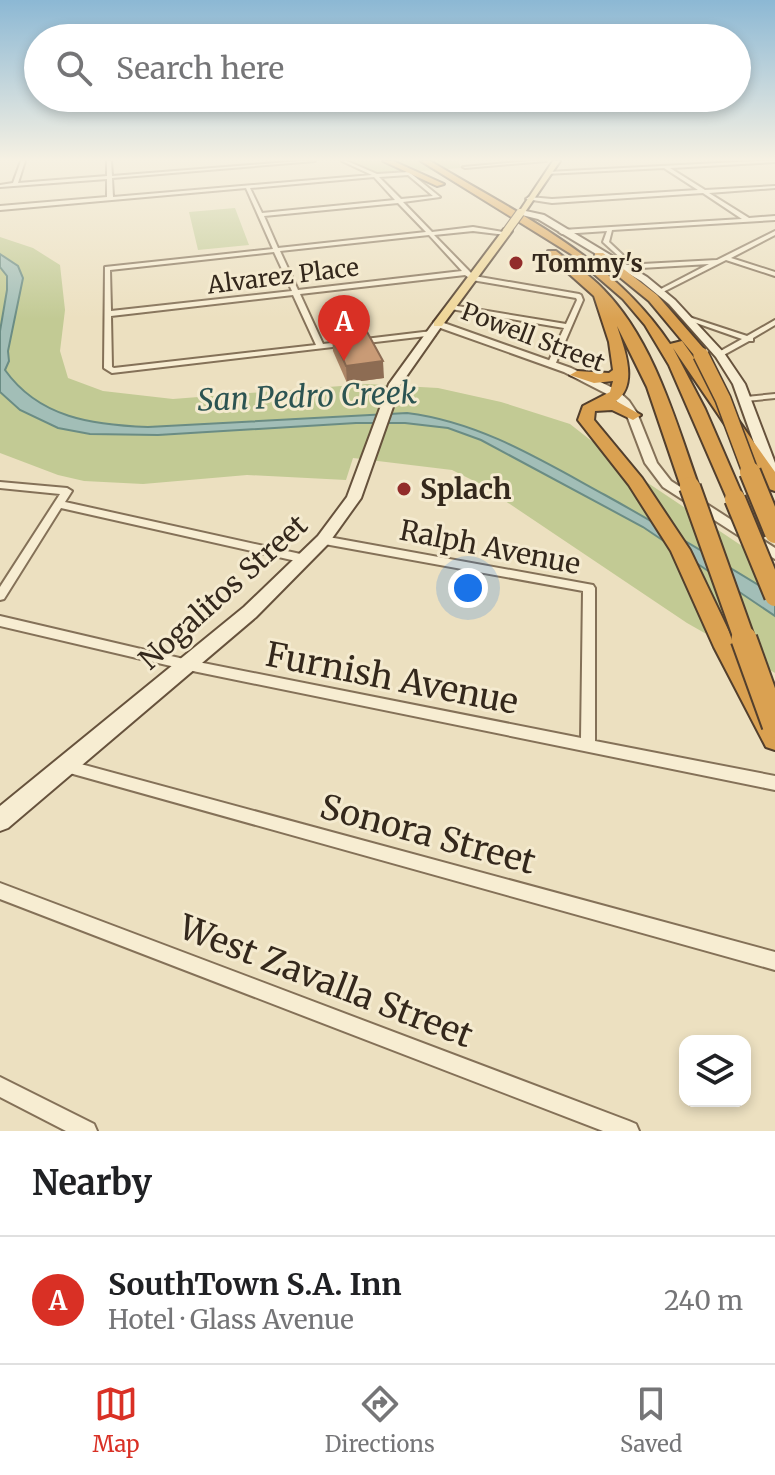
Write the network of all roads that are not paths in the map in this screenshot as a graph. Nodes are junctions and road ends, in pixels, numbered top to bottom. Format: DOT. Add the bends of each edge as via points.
graph roads {
  1 [pos="274,214"];
  2 [pos="411,214"];
  3 [pos="491,214"];
  4 [pos="514,214"];
  5 [pos="520,214"];
  6 [pos="528,214"];
  7 [pos="539,214"];
  8 [pos="739,214"];
  9 [pos="261,215"];
  10 [pos="541,217"];
  11 [pos="773,219"];
  12 [pos="748,220"];
  13 [pos="610,229"];
  14 [pos="597,230"];
  15 [pos="506,232"];
  16 [pos="562,232"];
  17 [pos="429,233"];
  18 [pos="775,233"];
  19 [pos="580,243"];
  20 [pos="276,250"];
  21 [pos="593,250"];
  22 [pos="725,258"];
  23 [pos="717,262"];
  24 [pos="624,263"];
  25 [pos="775,274"];
  26 [pos="468,275"];
  27 [pos="598,290"];
  28 [pos="623,291"];
  29 [pos="661,291"];
  30 [pos="296,292"];
  31 [pos="451,307"];
  32 [pos="107,314"];
  33 [pos="687,318"];
  34 [pos="775,322"];
  35 [pos="568,327"];
  36 [pos="435,328"];
  37 [pos="775,329"];
  38 [pos="763,330"];
  39 [pos="750,339"];
  40 [pos="320,346"];
  41 [pos="720,355"];
  42 [pos="551,365"];
  43 [pos="619,373"];
  44 [pos="584,377"];
  45 [pos="616,393"];
  46 [pos="775,396"];
  47 [pos="746,399"];
  48 [pos="588,409"];
  49 [pos="633,415"];
  50 [pos="0,485"];
  51 [pos="775,486"];
  52 [pos="59,504"];
  53 [pos="775,515"];
  54 [pos="775,533"];
  55 [pos="323,540"];
  56 [pos="775,554"];
  57 [pos="305,559"];
  58 [pos="0,596"];
  59 [pos="775,596"];
  60 [pos="0,621"];
  61 [pos="188,665"];
  62 [pos="775,725"];
  63 [pos="775,739"];
  64 [pos="588,746"];
  65 [pos="65,766"];
  66 [pos="775,783"];
  67 [pos="0,820"];
  68 [pos="0,891"];
  69 [pos="775,961"];
  70 [pos="0,1087"];
  71 [pos="87,1131"];
  72 [pos="629,1131"];
  1 -- 9 [label="street"];
  2 -- 17 [label="street"];
  3 -- 27 [label="highway"];
  4 -- 28 [label="highway"];
  5 -- 15 [label="main road, Nogalitos Street, bridge"];
  6 -- 10 [label="main road"];
  7 -- 10 [label="main road"];
  8 -- 12 [label="street"];
  9 -- 20 [label="street"];
  10 -- 16 [label="main road"];
  11 -- 12 [label="street"];
  12 -- 13 [label="street"];
  13 -- 14 [label="street"];
  13 -- 24 [label="street" via="606,242"];
  14 -- 16 [label="street"];
  14 -- 19 [label="street" via="581,235"];
  15 -- 17 [label="street"];
  15 -- 26 [label="main road, Nogalitos Street"];
  16 -- 19 [label="main road"];
  17 -- 20 [label="street"];
  17 -- 26 [label="street"];
  18 -- 22 [label="street"];
  19 -- 21 [label="main road"];
  20 -- 30 [label="street"];
  20 -- 32 [label="street" via="107,268"];
  21 -- 24 [label="main road"];
  21 -- 54 [label="highway, bridge" via="653,298 701,355 730,411"];
  22 -- 23 [label="street"];
  22 -- 25 [label="street"];
  23 -- 24 [label="street"];
  23 -- 29 [label="street"];
  24 -- 29 [label="main road"];
  26 -- 30 [label="street, Alvarez Place"];
  26 -- 31 [label="main road, Nogalitos Street"];
  26 -- 35 [label="street, Alvarez Place" via="579,296"];
  27 -- 43 [label="highway" via="614,329"];
  27 -- 62 [label="highway, bridge" via="641,351"];
  28 -- 51 [label="highway" via="673,337"];
  28 -- 59 [label="highway, bridge" via="679,370"];
  29 -- 33 [label="main road"];
  30 -- 32 [label="street, Alvarez Place"];
  30 -- 40 [label="street"];
  31 -- 35 [label="street"];
  31 -- 36 [label="main road, Nogalitos Street"];
  32 -- 40 [label="street" via="112,371"];
  33 -- 39 [label="street"];
  33 -- 41 [label="main road"];
  34 -- 38 [label="street"];
  35 -- 42 [label="street"];
  36 -- 40 [label="street"];
  36 -- 42 [label="street, Powell Street"];
  36 -- 55 [label="main road, Nogalitos Street" via="395,384 345,513"];
  37 -- 38 [label="street"];
  38 -- 39 [label="street"];
  39 -- 41 [label="street"];
  41 -- 47 [label="main road"];
  42 -- 44 [label="street, Powell Street"];
  43 -- 44 [label="highway" via="604,379"];
  43 -- 45 [label="highway"];
  44 -- 45 [label="street, Powell Street"];
  44 -- 48 [label="highway" via="600,393"];
  45 -- 48 [label="highway"];
  45 -- 49 [label="street, Powell Street"];
  46 -- 47 [label="street"];
  47 -- 51 [label="main road"];
  48 -- 49 [label="highway" via="615,405"];
  48 -- 63 [label="highway" via="586,420 680,550"];
  49 -- 56 [label="street, Powell Street" via="654,472"];
  50 -- 52 [label="street" via="67,491"];
  51 -- 53 [label="main road" via="770,501"];
  52 -- 57 [label="street"];
  52 -- 58 [label="street"];
  55 -- 57 [label="main road, Nogalitos Street"];
  55 -- 64 [label="street, Ralph Avenue" via="589,588"];
  57 -- 61 [label="main road, Nogalitos Street"];
  60 -- 61 [label="street, Furnish Avenue"];
  61 -- 64 [label="street, Furnish Avenue"];
  61 -- 65 [label="main road, Nogalitos Street"];
  64 -- 66 [label="street, Furnish Avenue"];
  65 -- 67 [label="main road, Nogalitos Street"];
  65 -- 69 [label="street, Sonora Street"];
  68 -- 72 [label="street, West Zavalla Street"];
  70 -- 71 [label="street"];
}
